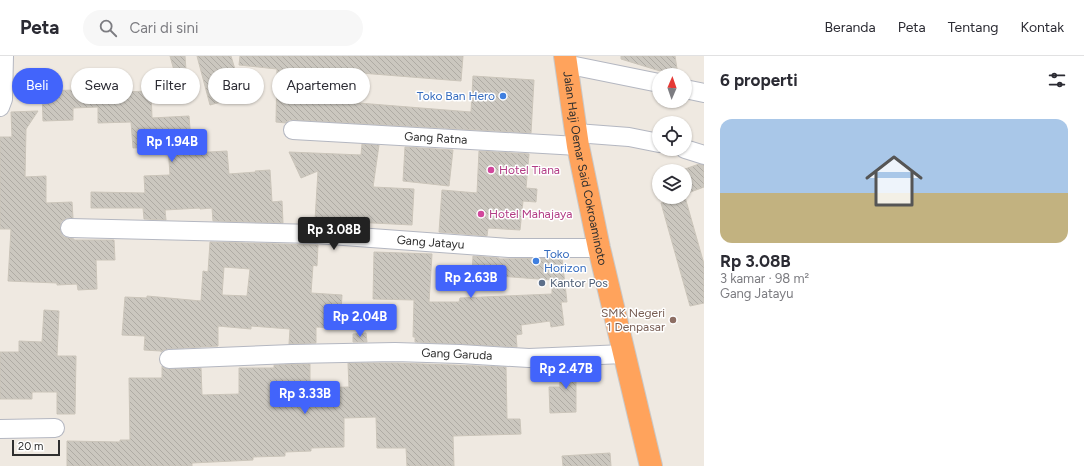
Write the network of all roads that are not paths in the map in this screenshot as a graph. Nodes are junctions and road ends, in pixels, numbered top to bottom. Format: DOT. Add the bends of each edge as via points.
graph roads {
  1 [pos="4,56"];
  2 [pos="565,60"];
  3 [pos="652,81"];
  4 [pos="692,90"];
  5 [pos="704,93"];
  6 [pos="0,107"];
  7 [pos="293,130"];
  8 [pos="577,140"];
  9 [pos="652,142"];
  10 [pos="692,150"];
  11 [pos="704,154"];
  12 [pos="70,228"];
  13 [pos="598,248"];
  14 [pos="624,354"];
  15 [pos="169,358"];
  16 [pos="55,428"];
  17 [pos="0,429"];
  18 [pos="651,466"];
  1 -- 6 [label="street" via="3,99"];
  2 -- 3 [label="street"];
  2 -- 8 [label="highway, Jalan Haji Oemar Said Cokroaminoto"];
  4 -- 5 [label="street"];
  7 -- 8 [label="street, Gang Ratna"];
  8 -- 9 [label="street, Gang Ratna" via="629,137"];
  8 -- 13 [label="highway, Jalan Haji Oemar Said Cokroaminoto"];
  10 -- 11 [label="street"];
  12 -- 13 [label="street, Gang Jatayu" via="316,234 509,248"];
  13 -- 14 [label="highway, Jalan Haji Oemar Said Cokroaminoto"];
  14 -- 15 [label="street, Gang Garuda" via="529,358 395,352"];
  14 -- 18 [label="highway, Jalan Haji Oemar Said Cokroaminoto"];
  16 -- 17 [label="street"];
}
